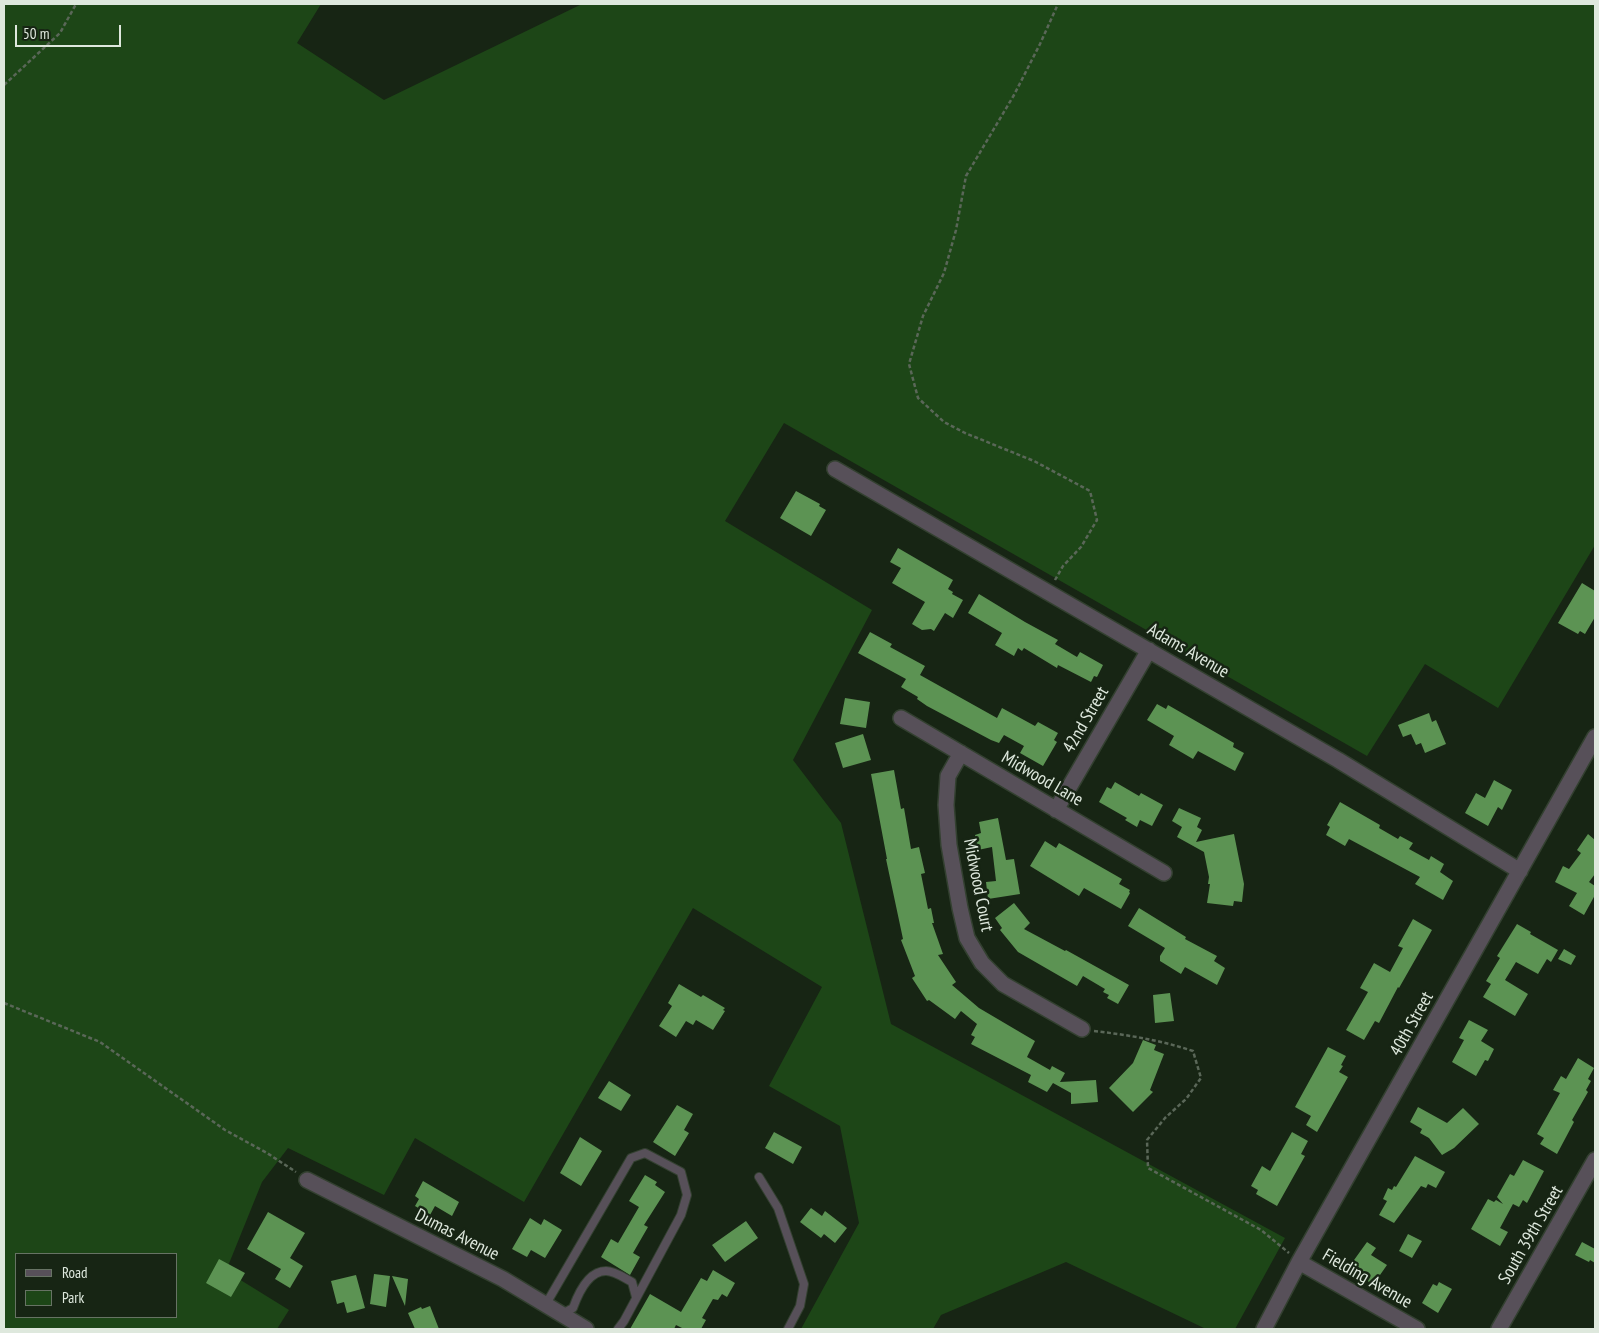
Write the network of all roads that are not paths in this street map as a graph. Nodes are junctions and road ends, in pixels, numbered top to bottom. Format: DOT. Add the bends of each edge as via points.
graph roads {
  1 [pos="835,469"];
  2 [pos="1149,650"];
  3 [pos="900,718"];
  4 [pos="1595,737"];
  5 [pos="960,753"];
  6 [pos="1056,810"];
  7 [pos="1520,871"];
  8 [pos="1164,873"];
  9 [pos="1082,1029"];
  10 [pos="1595,1160"];
  11 [pos="759,1177"];
  12 [pos="307,1180"];
  13 [pos="1299,1262"];
  14 [pos="636,1297"];
  15 [pos="546,1304"];
  16 [pos="562,1314"];
  17 [pos="586,1329"];
  18 [pos="618,1329"];
  19 [pos="788,1329"];
  20 [pos="1264,1329"];
  21 [pos="1416,1329"];
  22 [pos="1499,1329"];
  1 -- 2 [label="street, Adams Avenue"];
  2 -- 6 [label="street, 42nd Street"];
  2 -- 7 [label="street, Adams Avenue"];
  3 -- 5 [label="street, Midwood Lane"];
  4 -- 7 [label="street, 40th Street"];
  5 -- 6 [label="street, Midwood Lane"];
  5 -- 9 [label="street, Midwood Court" via="948,776 946,805 949,845 967,938 982,963 1002,984"];
  6 -- 8 [label="street, Midwood Lane"];
  7 -- 13 [label="street, 40th Street"];
  10 -- 22 [label="street, South 39th Street"];
  11 -- 19 [label="lane" via="778,1208 804,1284 800,1306"];
  12 -- 15 [label="street, Dumas Avenue"];
  13 -- 20 [label="street, 40th Street"];
  13 -- 21 [label="street, Fielding Avenue"];
  14 -- 15 [label="lane" via="681,1215 687,1195 681,1172 646,1153 632,1158"];
  14 -- 16 [label="lane" via="632,1282 606,1271 594,1275 584,1285 573,1308"];
  14 -- 18 [label="lane"];
  15 -- 16 [label="street, Dumas Avenue"];
  16 -- 17 [label="street, Dumas Avenue"];
}
